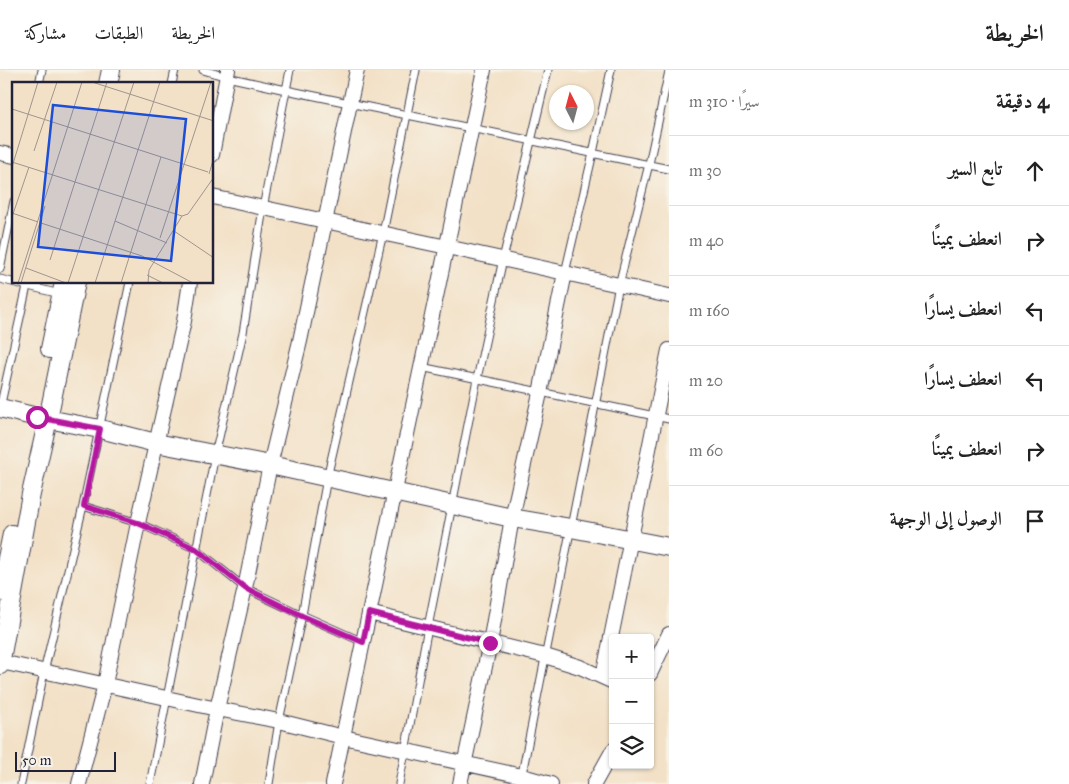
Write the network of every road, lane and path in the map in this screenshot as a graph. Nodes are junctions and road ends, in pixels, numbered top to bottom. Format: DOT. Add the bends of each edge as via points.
graph roads {
  1 [pos="203,70"];
  2 [pos="290,70"];
  3 [pos="357,70"];
  4 [pos="416,70"];
  5 [pos="484,70"];
  6 [pos="548,70"];
  7 [pos="611,70"];
  8 [pos="669,71"];
  9 [pos="227,73"];
  10 [pos="286,90"];
  11 [pos="350,102"];
  12 [pos="407,115"];
  13 [pos="472,127"];
  14 [pos="532,140"];
  15 [pos="214,144"];
  16 [pos="593,153"];
  17 [pos="649,164"];
  18 [pos="669,168"];
  19 [pos="214,197"];
  20 [pos="264,208"];
  21 [pos="12,211"];
  22 [pos="326,221"];
  23 [pos="383,233"];
  24 [pos="447,247"];
  25 [pos="503,259"];
  26 [pos="0,269"];
  27 [pos="564,273"];
  28 [pos="19,284"];
  29 [pos="76,284"];
  30 [pos="130,284"];
  31 [pos="190,284"];
  32 [pos="619,285"];
  33 [pos="27,286"];
  34 [pos="62,288"];
  35 [pos="669,296"];
  36 [pos="669,350"];
  37 [pos="421,367"];
  38 [pos="477,379"];
  39 [pos="540,393"];
  40 [pos="596,404"];
  41 [pos="0,408"];
  42 [pos="655,416"];
  43 [pos="43,418"];
  44 [pos="669,419"];
  45 [pos="100,429"];
  46 [pos="156,443"];
  47 [pos="215,455"];
  48 [pos="270,464"];
  49 [pos="327,478"];
  50 [pos="394,493"];
  51 [pos="84,506"];
  52 [pos="452,506"];
  53 [pos="512,518"];
  54 [pos="138,523"];
  55 [pos="571,528"];
  56 [pos="631,540"];
  57 [pos="669,547"];
  58 [pos="196,549"];
  59 [pos="245,588"];
  60 [pos="0,592"];
  61 [pos="369,613"];
  62 [pos="302,616"];
  63 [pos="428,627"];
  64 [pos="669,635"];
  65 [pos="363,642"];
  66 [pos="490,643"];
  67 [pos="545,656"];
  68 [pos="0,663"];
  69 [pos="654,666"];
  70 [pos="44,672"];
  71 [pos="608,680"];
  72 [pos="105,684"];
  73 [pos="166,698"];
  74 [pos="217,709"];
  75 [pos="279,721"];
  76 [pos="343,737"];
  77 [pos="405,750"];
  78 [pos="609,757"];
  79 [pos="464,763"];
  80 [pos="521,780"];
  81 [pos="21,784"];
  82 [pos="79,784"];
  83 [pos="150,784"];
  84 [pos="202,784"];
  85 [pos="269,784"];
  86 [pos="333,784"];
  87 [pos="399,784"];
  88 [pos="460,784"];
  89 [pos="551,784"];
  90 [pos="594,784"];
  1 -- 9 [label="lane"];
  2 -- 10 [label="lane"];
  3 -- 11 [label="street"];
  4 -- 12 [label="lane"];
  5 -- 13 [label="street"];
  6 -- 14 [label="lane"];
  7 -- 16 [label="lane"];
  8 -- 17 [label="lane"];
  9 -- 10 [label="lane"];
  9 -- 15 [label="street"];
  10 -- 11 [label="lane"];
  10 -- 20 [label="lane"];
  11 -- 12 [label="lane"];
  11 -- 22 [label="street"];
  12 -- 13 [label="lane"];
  12 -- 23 [label="lane"];
  13 -- 14 [label="lane"];
  13 -- 24 [label="street"];
  14 -- 16 [label="lane"];
  14 -- 25 [label="lane"];
  16 -- 17 [label="lane"];
  16 -- 27 [label="lane"];
  17 -- 18 [label="lane"];
  17 -- 32 [label="lane"];
  19 -- 20 [label="street"];
  20 -- 22 [label="street"];
  20 -- 47 [label="lane" via="243,332"];
  21 -- 26 [label="lane"];
  22 -- 23 [label="street"];
  22 -- 48 [label="street"];
  23 -- 24 [label="street"];
  23 -- 49 [label="lane"];
  24 -- 25 [label="street"];
  24 -- 37 [label="street"];
  25 -- 27 [label="street"];
  25 -- 38 [label="lane"];
  27 -- 32 [label="street"];
  27 -- 39 [label="street"];
  28 -- 33 [label="lane"];
  29 -- 43 [label="street"];
  30 -- 45 [label="lane"];
  31 -- 46 [label="street"];
  32 -- 35 [label="street"];
  32 -- 40 [label="lane"];
  33 -- 34 [label="lane"];
  33 -- 41 [label="lane"];
  34 -- 43 [label="street"];
  36 -- 42 [label="street"];
  37 -- 38 [label="lane"];
  37 -- 50 [label="street"];
  38 -- 39 [label="lane"];
  38 -- 52 [label="lane"];
  39 -- 40 [label="lane"];
  39 -- 53 [label="street"];
  40 -- 42 [label="lane"];
  40 -- 55 [label="lane"];
  41 -- 43 [label="street"];
  42 -- 44 [label="lane"];
  42 -- 56 [label="street"];
  43 -- 45 [label="street"];
  43 -- 60 [label="street" via="8,540"];
  43 -- 68 [label="street"];
  45 -- 46 [label="street"];
  45 -- 51 [label="lane"];
  46 -- 47 [label="street"];
  46 -- 54 [label="street"];
  47 -- 48 [label="street"];
  47 -- 58 [label="lane"];
  48 -- 49 [label="street"];
  48 -- 59 [label="street"];
  49 -- 50 [label="street"];
  49 -- 62 [label="lane"];
  50 -- 52 [label="street"];
  50 -- 61 [label="street"];
  51 -- 54 [label="lane"];
  51 -- 70 [label="lane"];
  52 -- 53 [label="street"];
  52 -- 63 [label="lane"];
  53 -- 55 [label="street"];
  53 -- 66 [label="street"];
  54 -- 58 [label="lane"];
  54 -- 72 [label="street"];
  55 -- 56 [label="street"];
  55 -- 67 [label="lane"];
  56 -- 57 [label="street"];
  56 -- 71 [label="street"];
  58 -- 59 [label="lane"];
  58 -- 73 [label="lane"];
  59 -- 62 [label="lane"];
  59 -- 74 [label="street"];
  61 -- 63 [label="street"];
  61 -- 65 [label="street"];
  62 -- 65 [label="lane"];
  62 -- 75 [label="lane"];
  63 -- 66 [label="street"];
  63 -- 77 [label="lane"];
  64 -- 69 [label="street"];
  65 -- 76 [label="street"];
  66 -- 67 [label="street"];
  66 -- 79 [label="street"];
  67 -- 71 [label="street"];
  67 -- 80 [label="lane"];
  68 -- 70 [label="street"];
  70 -- 72 [label="street"];
  70 -- 81 [label="lane"];
  72 -- 73 [label="street"];
  72 -- 82 [label="street"];
  73 -- 74 [label="street"];
  73 -- 83 [label="lane"];
  74 -- 75 [label="street"];
  74 -- 84 [label="street"];
  75 -- 76 [label="street"];
  75 -- 85 [label="lane"];
  76 -- 77 [label="street"];
  76 -- 86 [label="street"];
  77 -- 79 [label="street"];
  77 -- 87 [label="lane"];
  78 -- 90 [label="street"];
  79 -- 80 [label="street"];
  79 -- 88 [label="street"];
  80 -- 89 [label="street"];
}
